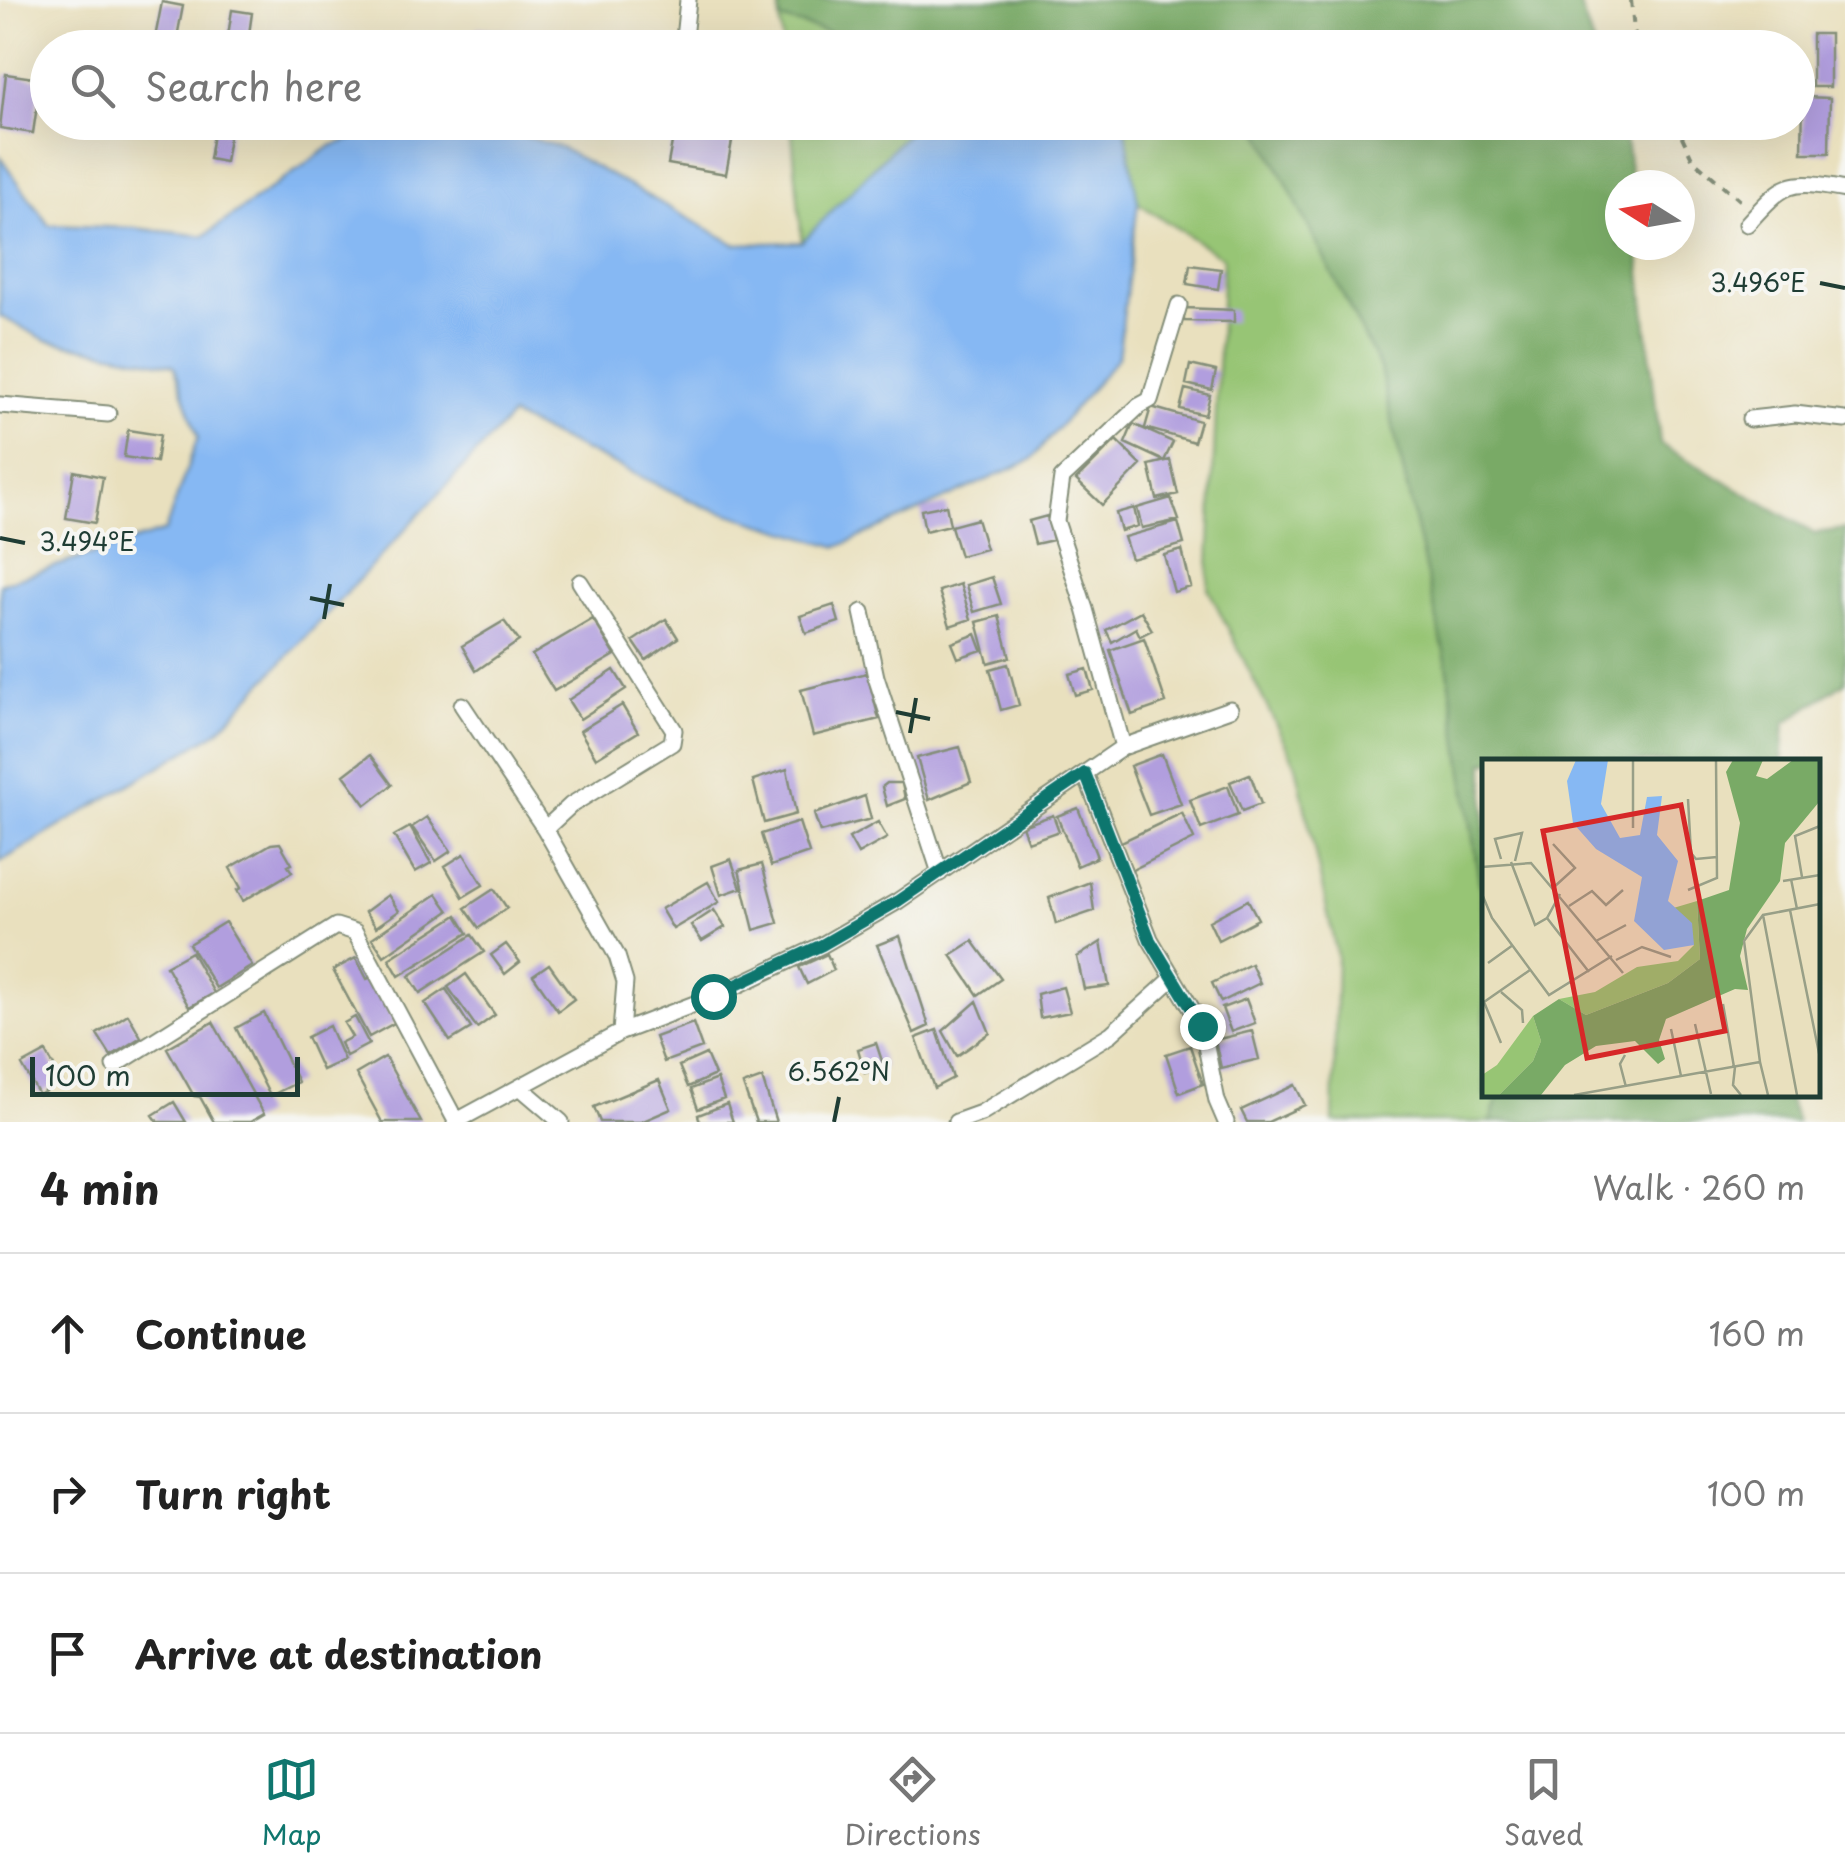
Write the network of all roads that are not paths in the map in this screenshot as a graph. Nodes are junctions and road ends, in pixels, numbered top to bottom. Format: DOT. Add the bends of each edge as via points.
graph roads {
  1 [pos="688,0"];
  2 [pos="685,30"];
  3 [pos="1845,190"];
  4 [pos="1747,224"];
  5 [pos="1178,304"];
  6 [pos="0,405"];
  7 [pos="108,414"];
  8 [pos="1750,419"];
  9 [pos="1845,420"];
  10 [pos="580,582"];
  11 [pos="862,612"];
  12 [pos="462,705"];
  13 [pos="1230,709"];
  14 [pos="1123,747"];
  15 [pos="1085,773"];
  16 [pos="545,829"];
  17 [pos="940,873"];
  18 [pos="1172,979"];
  19 [pos="620,1032"];
  20 [pos="114,1066"];
  21 [pos="520,1087"];
  22 [pos="456,1122"];
  23 [pos="560,1122"];
  24 [pos="956,1122"];
  25 [pos="1226,1122"];
  1 -- 2 [label="street"];
  3 -- 4 [label="street" via="1787,186"];
  5 -- 14 [label="street" via="1150,400 1062,478 1056,521"];
  6 -- 7 [label="street"];
  8 -- 9 [label="street" via="1795,414"];
  10 -- 16 [label="street" via="676,737"];
  11 -- 17 [label="street" via="876,677"];
  12 -- 16 [label="street"];
  13 -- 14 [label="street"];
  14 -- 15 [label="street"];
  15 -- 17 [label="street"];
  15 -- 18 [label="street" via="1150,940"];
  16 -- 19 [label="street" via="616,956 625,982"];
  17 -- 19 [label="street" via="822,945"];
  18 -- 24 [label="street" via="1111,1034"];
  18 -- 25 [label="street" via="1202,1026"];
  19 -- 21 [label="street"];
  20 -- 22 [label="street" via="336,926 355,932"];
  21 -- 22 [label="street"];
  21 -- 23 [label="street"];
}
